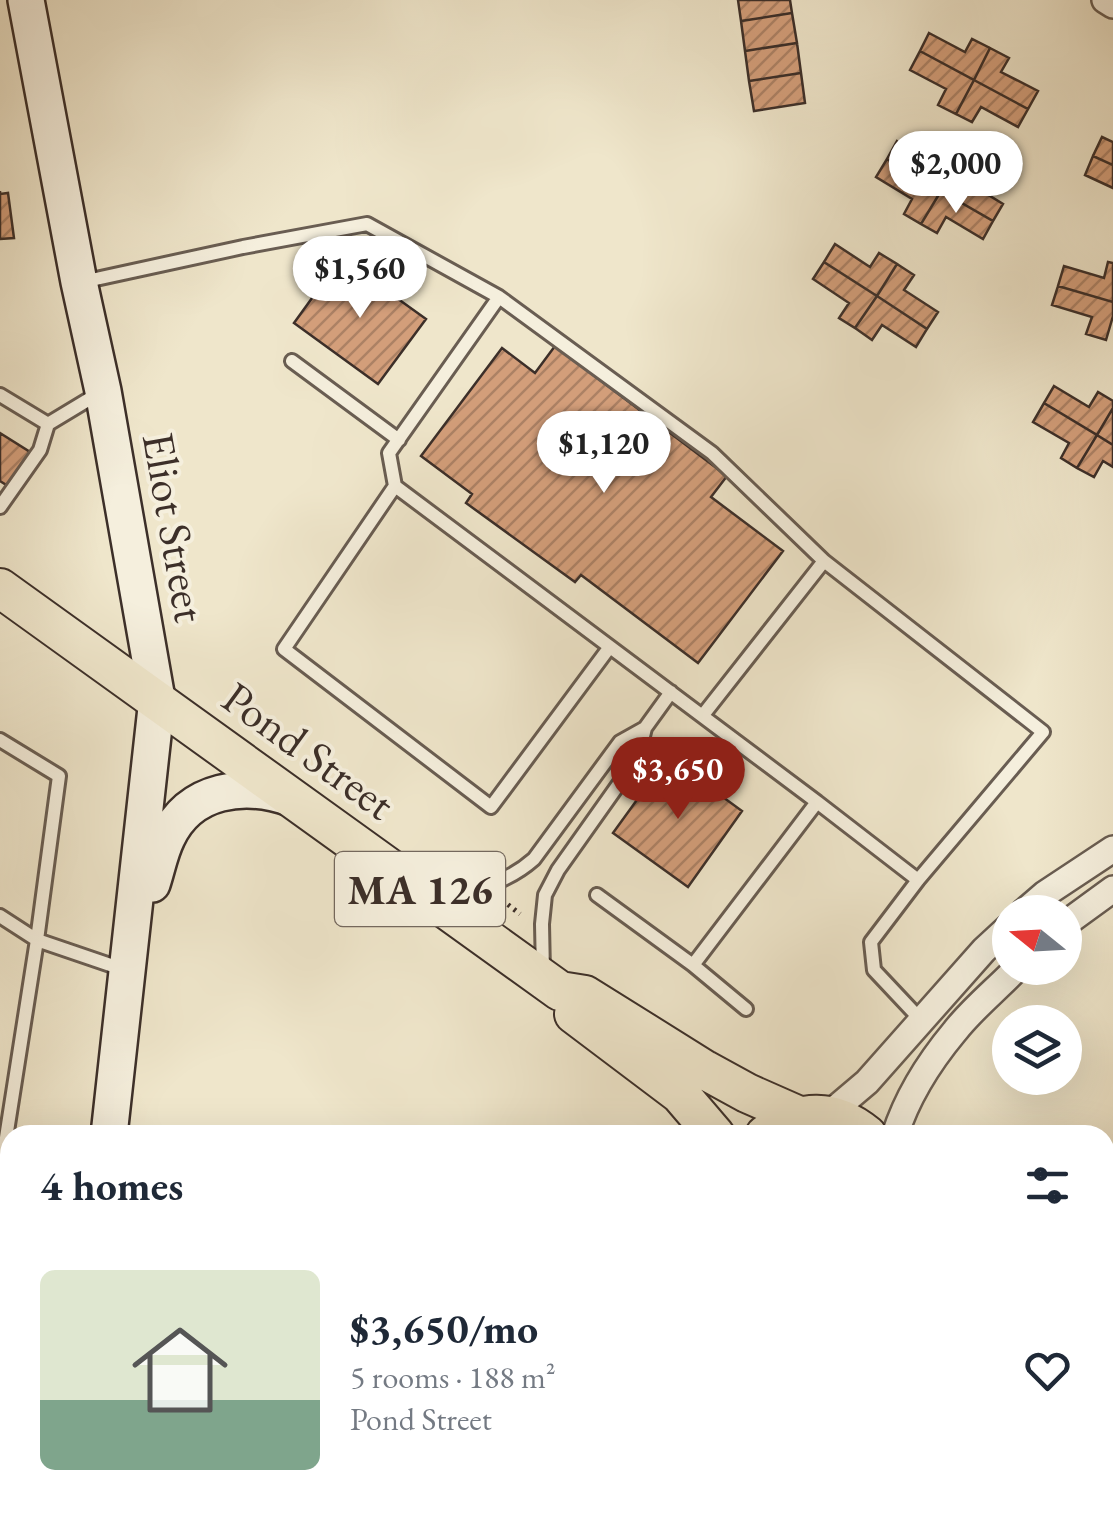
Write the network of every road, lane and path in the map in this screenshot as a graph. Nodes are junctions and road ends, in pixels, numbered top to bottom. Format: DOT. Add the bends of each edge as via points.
graph roads {
  1 [pos="26,0"];
  2 [pos="1105,0"];
  3 [pos="1113,5"];
  4 [pos="80,282"];
  5 [pos="500,297"];
  6 [pos="292,361"];
  7 [pos="103,391"];
  8 [pos="0,395"];
  9 [pos="48,424"];
  10 [pos="398,440"];
  11 [pos="395,486"];
  12 [pos="0,507"];
  13 [pos="824,561"];
  14 [pos="0,588"];
  15 [pos="609,648"];
  16 [pos="670,692"];
  17 [pos="158,699"];
  18 [pos="703,715"];
  19 [pos="645,728"];
  20 [pos="0,740"];
  21 [pos="296,800"];
  22 [pos="817,802"];
  23 [pos="1113,849"];
  24 [pos="918,880"];
  25 [pos="1113,889"];
  26 [pos="597,895"];
  27 [pos="1043,895"];
  28 [pos="497,896"];
  29 [pos="436,901"];
  30 [pos="1082,912"];
  31 [pos="520,914"];
  32 [pos="0,916"];
  33 [pos="131,924"];
  34 [pos="37,940"];
  35 [pos="992,943"];
  36 [pos="692,965"];
  37 [pos="126,970"];
  38 [pos="552,985"];
  39 [pos="1000,985"];
  40 [pos="746,1009"];
  41 [pos="914,1029"];
  42 [pos="948,1040"];
  43 [pos="814,1116"];
  44 [pos="5,1120"];
  45 [pos="110,1125"];
  46 [pos="706,1125"];
  47 [pos="778,1125"];
  48 [pos="852,1125"];
  49 [pos="899,1125"];
  1 -- 4 [label="street, Eliot Street"];
  2 -- 3 [label="street"];
  4 -- 5 [label="lane" via="367,224"];
  4 -- 7 [label="street, Eliot Street"];
  5 -- 10 [label="lane"];
  5 -- 13 [label="lane" via="712,453"];
  6 -- 10 [label="lane"];
  7 -- 9 [label="lane"];
  7 -- 17 [label="street, Eliot Street"];
  8 -- 9 [label="lane"];
  9 -- 12 [label="lane" via="40,450"];
  10 -- 11 [label="lane" via="389,454"];
  11 -- 15 [label="lane"];
  11 -- 15 [label="lane" via="284,649 491,807"];
  13 -- 18 [label="lane"];
  13 -- 24 [label="lane" via="1043,732"];
  14 -- 17 [label="main road, Pond Street / MA 126"];
  15 -- 16 [label="lane"];
  16 -- 18 [label="lane"];
  16 -- 19 [label="lane"];
  17 -- 21 [label="main road, Pond Street / MA 126"];
  17 -- 33 [label="street, Eliot Street"];
  18 -- 22 [label="lane"];
  19 -- 29 [label="lane" via="620,742 517,874"];
  19 -- 38 [label="lane" via="638,757 546,895 542,924"];
  20 -- 34 [label="lane" via="59,776"];
  21 -- 29 [label="main road, Pond Street / MA 126"];
  21 -- 33 [label="street" via="258,788 210,796 191,807 166,838"];
  22 -- 24 [label="lane"];
  22 -- 36 [label="lane"];
  23 -- 27 [label="street"];
  24 -- 41 [label="lane" via="871,942 874,970"];
  25 -- 30 [label="street"];
  26 -- 36 [label="lane"];
  28 -- 31 [label="path"];
  29 -- 38 [label="main road, Pond Street / MA 126"];
  32 -- 34 [label="lane"];
  33 -- 37 [label="street, Eliot Street"];
  34 -- 37 [label="lane"];
  34 -- 44 [label="lane"];
  35 -- 41 [label="street"];
  36 -- 40 [label="lane"];
  37 -- 45 [label="street, Eliot Street"];
  38 -- 43 [label="main road, Pond Street / MA 126" via="585,995 747,1093"];
  38 -- 46 [label="main road, Pond Street / MA 126" via="568,1010 680,1094"];
  39 -- 42 [label="street"];
  41 -- 42 [label="street"];
  41 -- 43 [label="street" via="868,1082"];
  42 -- 49 [label="street"];
  43 -- 47 [label="main road"];
  43 -- 48 [label="main road, MA 126"];
}
